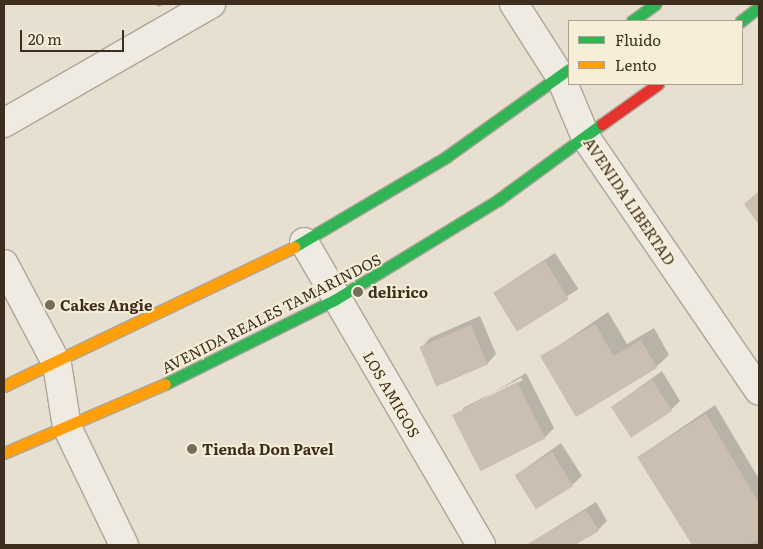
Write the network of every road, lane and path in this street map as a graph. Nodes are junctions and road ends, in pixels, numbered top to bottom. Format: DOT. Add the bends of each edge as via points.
graph roads {
  1 [pos="211,4"];
  2 [pos="514,4"];
  3 [pos="655,4"];
  4 [pos="759,7"];
  5 [pos="633,20"];
  6 [pos="741,20"];
  7 [pos="565,72"];
  8 [pos="569,85"];
  9 [pos="657,85"];
  10 [pos="4,123"];
  11 [pos="586,138"];
  12 [pos="304,242"];
  13 [pos="4,264"];
  14 [pos="336,300"];
  15 [pos="57,364"];
  16 [pos="4,386"];
  17 [pos="759,391"];
  18 [pos="67,427"];
  19 [pos="4,453"];
  20 [pos="124,545"];
  21 [pos="481,545"];
  1 -- 10 [label="street"];
  2 -- 7 [label="street, AVENIDA LIBERTAD"];
  3 -- 5 [label="main road"];
  4 -- 6 [label="main road"];
  7 -- 12 [label="main road" via="446,157"];
  8 -- 11 [label="street, AVENIDA LIBERTAD"];
  9 -- 11 [label="main road, AVENIDA REALES TAMARINDOS"];
  11 -- 14 [label="main road, AVENIDA REALES TAMARINDOS" via="430,245"];
  11 -- 17 [label="street, AVENIDA LIBERTAD"];
  12 -- 14 [label="street, LOS AMIGOS"];
  12 -- 15 [label="main road"];
  13 -- 15 [label="street"];
  14 -- 18 [label="main road, AVENIDA REALES TAMARINDOS" via="156,389"];
  14 -- 21 [label="street, LOS AMIGOS"];
  15 -- 16 [label="main road"];
  15 -- 18 [label="street"];
  18 -- 19 [label="main road, AVENIDA REALES TAMARINDOS"];
  18 -- 20 [label="street"];
}
